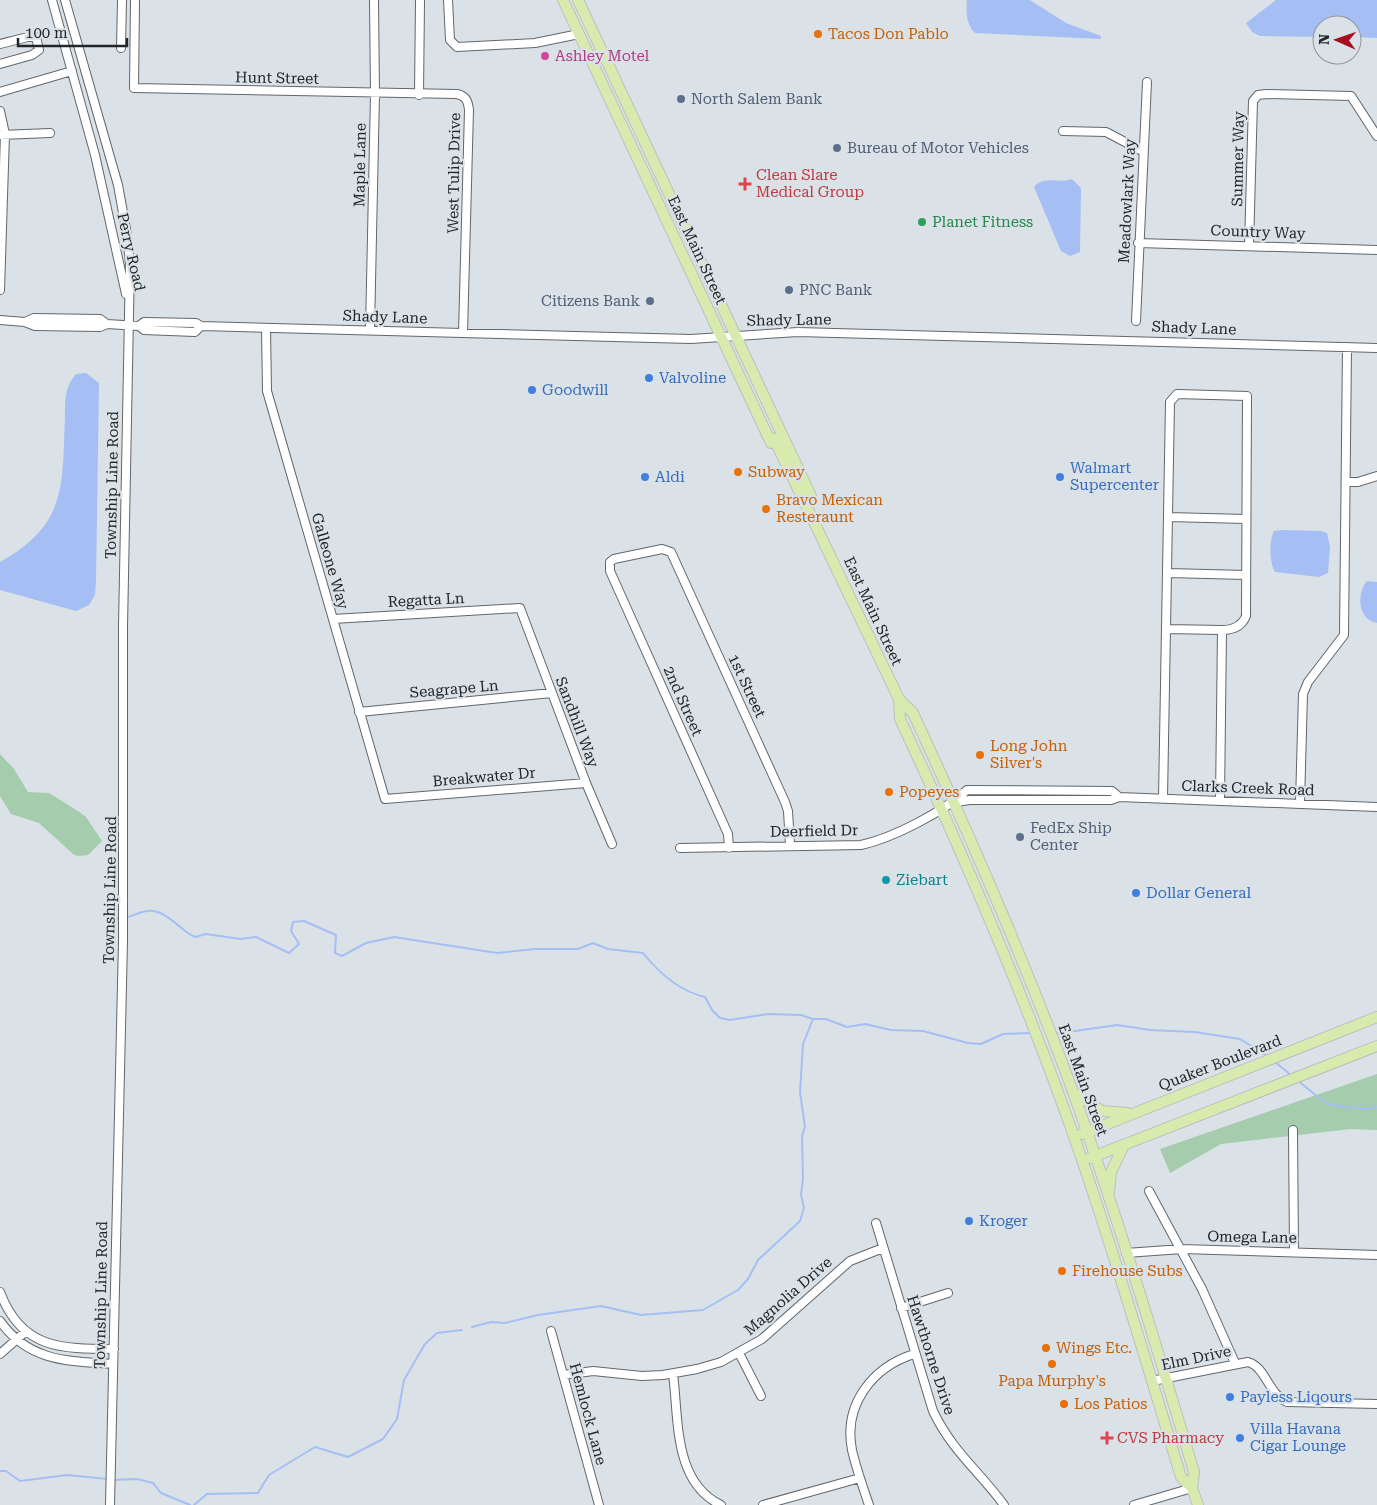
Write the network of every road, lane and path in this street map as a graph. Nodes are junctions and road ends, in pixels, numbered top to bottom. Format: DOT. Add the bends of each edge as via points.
graph roads {
  1 [pos="52,0"];
  2 [pos="65,0"];
  3 [pos="122,0"];
  4 [pos="136,0"];
  5 [pos="374,0"];
  6 [pos="420,0"];
  7 [pos="448,0"];
  8 [pos="563,0"];
  9 [pos="579,0"];
  10 [pos="579,34"];
  11 [pos="0,44"];
  12 [pos="121,48"];
  13 [pos="0,64"];
  14 [pos="72,71"];
  15 [pos="1147,82"];
  16 [pos="0,92"];
  17 [pos="375,94"];
  18 [pos="419,95"];
  19 [pos="0,111"];
  20 [pos="1063,131"];
  21 [pos="50,133"];
  22 [pos="2,134"];
  23 [pos="1377,136"];
  24 [pos="1142,151"];
  25 [pos="1138,243"];
  26 [pos="1249,246"];
  27 [pos="1377,250"];
  28 [pos="0,290"];
  29 [pos="128,301"];
  30 [pos="0,320"];
  31 [pos="1136,321"];
  32 [pos="129,325"];
  33 [pos="266,328"];
  34 [pos="370,330"];
  35 [pos="463,333"];
  36 [pos="736,334"];
  37 [pos="721,337"];
  38 [pos="1348,348"];
  39 [pos="1377,348"];
  40 [pos="1377,476"];
  41 [pos="1346,482"];
  42 [pos="808,508"];
  43 [pos="1168,517"];
  44 [pos="1246,519"];
  45 [pos="609,566"];
  46 [pos="1168,573"];
  47 [pos="1246,575"];
  48 [pos="520,608"];
  49 [pos="333,619"];
  50 [pos="1166,629"];
  51 [pos="1222,630"];
  52 [pos="552,693"];
  53 [pos="360,712"];
  54 [pos="586,783"];
  55 [pos="1163,798"];
  56 [pos="385,799"];
  57 [pos="1220,800"];
  58 [pos="1300,803"];
  59 [pos="948,806"];
  60 [pos="1377,807"];
  61 [pos="612,844"];
  62 [pos="790,845"];
  63 [pos="680,848"];
  64 [pos="729,848"];
  65 [pos="1377,1016"];
  66 [pos="1377,1046"];
  67 [pos="1072,1092"];
  68 [pos="1131,1114"];
  69 [pos="1293,1130"];
  70 [pos="1086,1132"];
  71 [pos="1074,1137"];
  72 [pos="1123,1147"];
  73 [pos="1094,1156"];
  74 [pos="1083,1163"];
  75 [pos="1150,1191"];
  76 [pos="1109,1200"];
  77 [pos="876,1223"];
  78 [pos="883,1248"];
  79 [pos="1182,1249"];
  80 [pos="1126,1252"];
  81 [pos="1294,1252"];
  82 [pos="1377,1255"];
  83 [pos="0,1292"];
  84 [pos="948,1293"];
  85 [pos="901,1308"];
  86 [pos="0,1321"];
  87 [pos="17,1323"];
  88 [pos="8,1331"];
  89 [pos="551,1331"];
  90 [pos="25,1332"];
  91 [pos="0,1337"];
  92 [pos="17,1340"];
  93 [pos="74,1349"];
  94 [pos="114,1349"];
  95 [pos="739,1353"];
  96 [pos="0,1354"];
  97 [pos="914,1354"];
  98 [pos="74,1361"];
  99 [pos="1235,1363"];
  100 [pos="113,1364"];
  101 [pos="673,1374"];
  102 [pos="563,1375"];
  103 [pos="1166,1378"];
  104 [pos="1152,1381"];
  105 [pos="761,1396"];
  106 [pos="1377,1404"];
  107 [pos="860,1478"];
  108 [pos="1192,1488"];
  109 [pos="110,1503"];
  110 [pos="599,1505"];
  111 [pos="721,1505"];
  112 [pos="763,1505"];
  113 [pos="869,1505"];
  114 [pos="1004,1505"];
  115 [pos="1134,1505"];
  116 [pos="1198,1505"];
  1 -- 14 [label="street, Perry Road"];
  2 -- 29 [label="street, Perry Road" via="122,205 130,255"];
  3 -- 12 [label="street"];
  4 -- 17 [label="street, Hunt Street" via="134,88"];
  5 -- 17 [label="street, Maple Lane"];
  6 -- 18 [label="street"];
  7 -- 10 [label="street" via="450,40 457,47 535,43"];
  8 -- 10 [label="main road, East Main Street"];
  9 -- 36 [label="main road, East Main Street"];
  10 -- 37 [label="main road, East Main Street"];
  11 -- 13 [label="street" via="36,37 39,50"];
  14 -- 16 [label="street"];
  14 -- 29 [label="street, Perry Road"];
  15 -- 24 [label="street, Meadowlark Way"];
  17 -- 18 [label="street, Hunt Street"];
  17 -- 34 [label="street, Maple Lane"];
  18 -- 35 [label="street, West Tulip Drive" via="457,94 469,104"];
  19 -- 22 [label="street"];
  20 -- 24 [label="street" via="1106,132"];
  21 -- 22 [label="street"];
  22 -- 28 [label="street"];
  23 -- 26 [label="street, Summer Way" via="1350,96 1258,95 1253,101"];
  24 -- 25 [label="street, Meadowlark Way"];
  25 -- 26 [label="street, Country Way"];
  25 -- 31 [label="street, Meadowlark Way"];
  26 -- 27 [label="street, Country Way"];
  29 -- 32 [label="street, Township Line Road"];
  30 -- 32 [label="street" via="44,326"];
  32 -- 33 [label="street, Shady Lane" via="139,326 144,322"];
  32 -- 94 [label="street, Township Line Road" via="123,627 124,941"];
  33 -- 34 [label="street, Shady Lane"];
  33 -- 49 [label="street, Galleone Way" via="267,391"];
  34 -- 35 [label="street, Shady Lane"];
  35 -- 37 [label="street, Shady Lane"];
  36 -- 37 [label="street, Shady Lane"];
  36 -- 38 [label="street, Shady Lane" via="798,332"];
  36 -- 42 [label="main road, East Main Street" via="811,496"];
  37 -- 42 [label="main road, East Main Street" via="768,437 774,439"];
  38 -- 39 [label="street, Shady Lane"];
  38 -- 41 [label="street"];
  40 -- 41 [label="street"];
  41 -- 58 [label="street" via="1344,635 1308,682 1303,694"];
  42 -- 59 [label="main road, East Main Street" via="899,699 900,718"];
  43 -- 44 [label="street"];
  43 -- 44 [label="street" via="1170,402 1177,394 1247,396"];
  43 -- 46 [label="street"];
  44 -- 47 [label="street"];
  45 -- 62 [label="street, 1st Street" via="614,559 662,548 671,552 785,802"];
  45 -- 64 [label="street, 2nd Street" via="728,834"];
  46 -- 47 [label="street"];
  46 -- 50 [label="street"];
  47 -- 51 [label="street" via="1246,616 1243,623 1231,630"];
  48 -- 49 [label="street, Regatta Ln"];
  48 -- 52 [label="street, Sandhill Way"];
  49 -- 53 [label="street, Galleone Way"];
  50 -- 51 [label="street"];
  50 -- 55 [label="street"];
  51 -- 57 [label="street"];
  52 -- 53 [label="street, Seagrape Ln"];
  52 -- 54 [label="street, Sandhill Way"];
  53 -- 56 [label="street, Galleone Way"];
  54 -- 56 [label="street, Breakwater Dr"];
  54 -- 61 [label="street, Sandhill Way"];
  55 -- 57 [label="street, Clarks Creek Road"];
  55 -- 59 [label="street, Clarks Creek Road" via="970,800"];
  57 -- 58 [label="street, Clarks Creek Road"];
  58 -- 60 [label="street, Clarks Creek Road"];
  59 -- 62 [label="street, Deerfield Dr" via="888,837 869,843"];
  59 -- 67 [label="main road, East Main Street" via="992,888"];
  59 -- 71 [label="main road, East Main Street"];
  62 -- 64 [label="street, Deerfield Dr"];
  63 -- 64 [label="street, Deerfield Dr"];
  65 -- 68 [label="main road, Quaker Boulevard"];
  66 -- 72 [label="main road"];
  67 -- 68 [label="main road" via="1102,1111"];
  67 -- 70 [label="main road, East Main Street"];
  68 -- 70 [label="main road, Quaker Boulevard"];
  69 -- 81 [label="street"];
  70 -- 71 [label="main road, Quaker Boulevard"];
  70 -- 73 [label="main road, East Main Street"];
  71 -- 74 [label="main road, East Main Street"];
  72 -- 73 [label="main road"];
  72 -- 76 [label="main road" via="1111,1172"];
  73 -- 74 [label="main road"];
  73 -- 76 [label="main road, East Main Street"];
  74 -- 104 [label="main road, East Main Street"];
  75 -- 79 [label="street"];
  76 -- 80 [label="main road, East Main Street"];
  77 -- 78 [label="street, Hawthorne Drive"];
  78 -- 85 [label="street, Hawthorne Drive"];
  78 -- 95 [label="street, Magnolia Drive" via="850,1261 773,1330"];
  79 -- 80 [label="street, Omega Lane"];
  79 -- 81 [label="street, Omega Lane"];
  79 -- 99 [label="street"];
  80 -- 103 [label="main road, East Main Street"];
  81 -- 82 [label="street, Omega Lane"];
  83 -- 87 [label="street"];
  84 -- 85 [label="street"];
  85 -- 97 [label="street, Hawthorne Drive"];
  86 -- 88 [label="street"];
  87 -- 88 [label="street"];
  87 -- 90 [label="street"];
  88 -- 91 [label="street"];
  88 -- 92 [label="street"];
  89 -- 102 [label="street, Hemlock Lane"];
  90 -- 92 [label="street"];
  90 -- 93 [label="street" via="38,1340"];
  92 -- 96 [label="street"];
  92 -- 98 [label="street" via="42,1355"];
  93 -- 94 [label="street"];
  93 -- 98 [label="street"];
  94 -- 100 [label="street, Township Line Road"];
  95 -- 101 [label="street, Magnolia Drive" via="707,1367"];
  95 -- 105 [label="street"];
  97 -- 107 [label="street" via="894,1362 874,1376 855,1407 851,1443"];
  97 -- 114 [label="street, Hawthorne Drive" via="942,1430"];
  98 -- 100 [label="street"];
  99 -- 103 [label="street, Elm Drive"];
  99 -- 106 [label="street, Elm Drive" via="1254,1364 1274,1394 1287,1402"];
  100 -- 109 [label="street, Township Line Road"];
  101 -- 102 [label="street, Magnolia Drive" via="642,1376 593,1371"];
  101 -- 111 [label="street" via="686,1470 699,1491"];
  102 -- 110 [label="street, Hemlock Lane"];
  103 -- 104 [label="street, Elm Drive"];
  103 -- 108 [label="main road, East Main Street" via="1194,1472"];
  104 -- 108 [label="main road, East Main Street" via="1182,1477"];
  107 -- 112 [label="street"];
  107 -- 113 [label="street"];
  108 -- 115 [label="street"];
  108 -- 116 [label="main road, East Main Street"];
}
